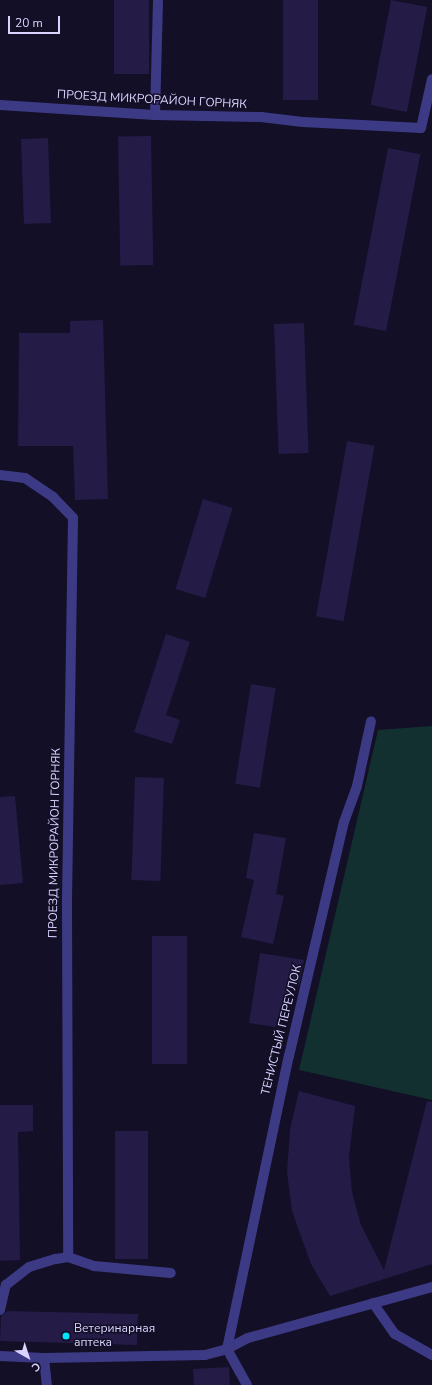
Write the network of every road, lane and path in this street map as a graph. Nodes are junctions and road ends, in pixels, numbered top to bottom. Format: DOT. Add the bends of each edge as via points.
graph roads {
  1 [pos="158,0"];
  2 [pos="432,79"];
  3 [pos="0,105"];
  4 [pos="155,115"];
  5 [pos="0,475"];
  6 [pos="371,721"];
  7 [pos="68,1257"];
  8 [pos="170,1273"];
  9 [pos="432,1287"];
  10 [pos="373,1303"];
  11 [pos="0,1310"];
  12 [pos="228,1348"];
  13 [pos="432,1355"];
  14 [pos="0,1356"];
  15 [pos="44,1358"];
  16 [pos="46,1385"];
  17 [pos="247,1385"];
  1 -- 4 [label="street"];
  2 -- 4 [label="street, ПРОЕЗД МИКРОРАЙОН ГОРНЯК" via="421,128 303,122 261,117"];
  3 -- 4 [label="street, ПРОЕЗД МИКРОРАЙОН ГОРНЯК"];
  5 -- 7 [label="street, ПРОЕЗД МИКРОРАЙОН ГОРНЯК" via="25,478 53,497 73,518 67,907"];
  6 -- 12 [label="street, ТЕНИСТЫЙ ПЕРЕУЛОК" via="357,786 344,822 289,1056"];
  7 -- 8 [label="street" via="94,1266"];
  7 -- 11 [label="street" via="29,1267 6,1285"];
  9 -- 10 [label="street"];
  10 -- 12 [label="street" via="248,1338"];
  10 -- 13 [label="street" via="395,1334"];
  12 -- 15 [label="street" via="205,1355"];
  12 -- 17 [label="street"];
  14 -- 15 [label="street"];
  15 -- 16 [label="street"];
}
